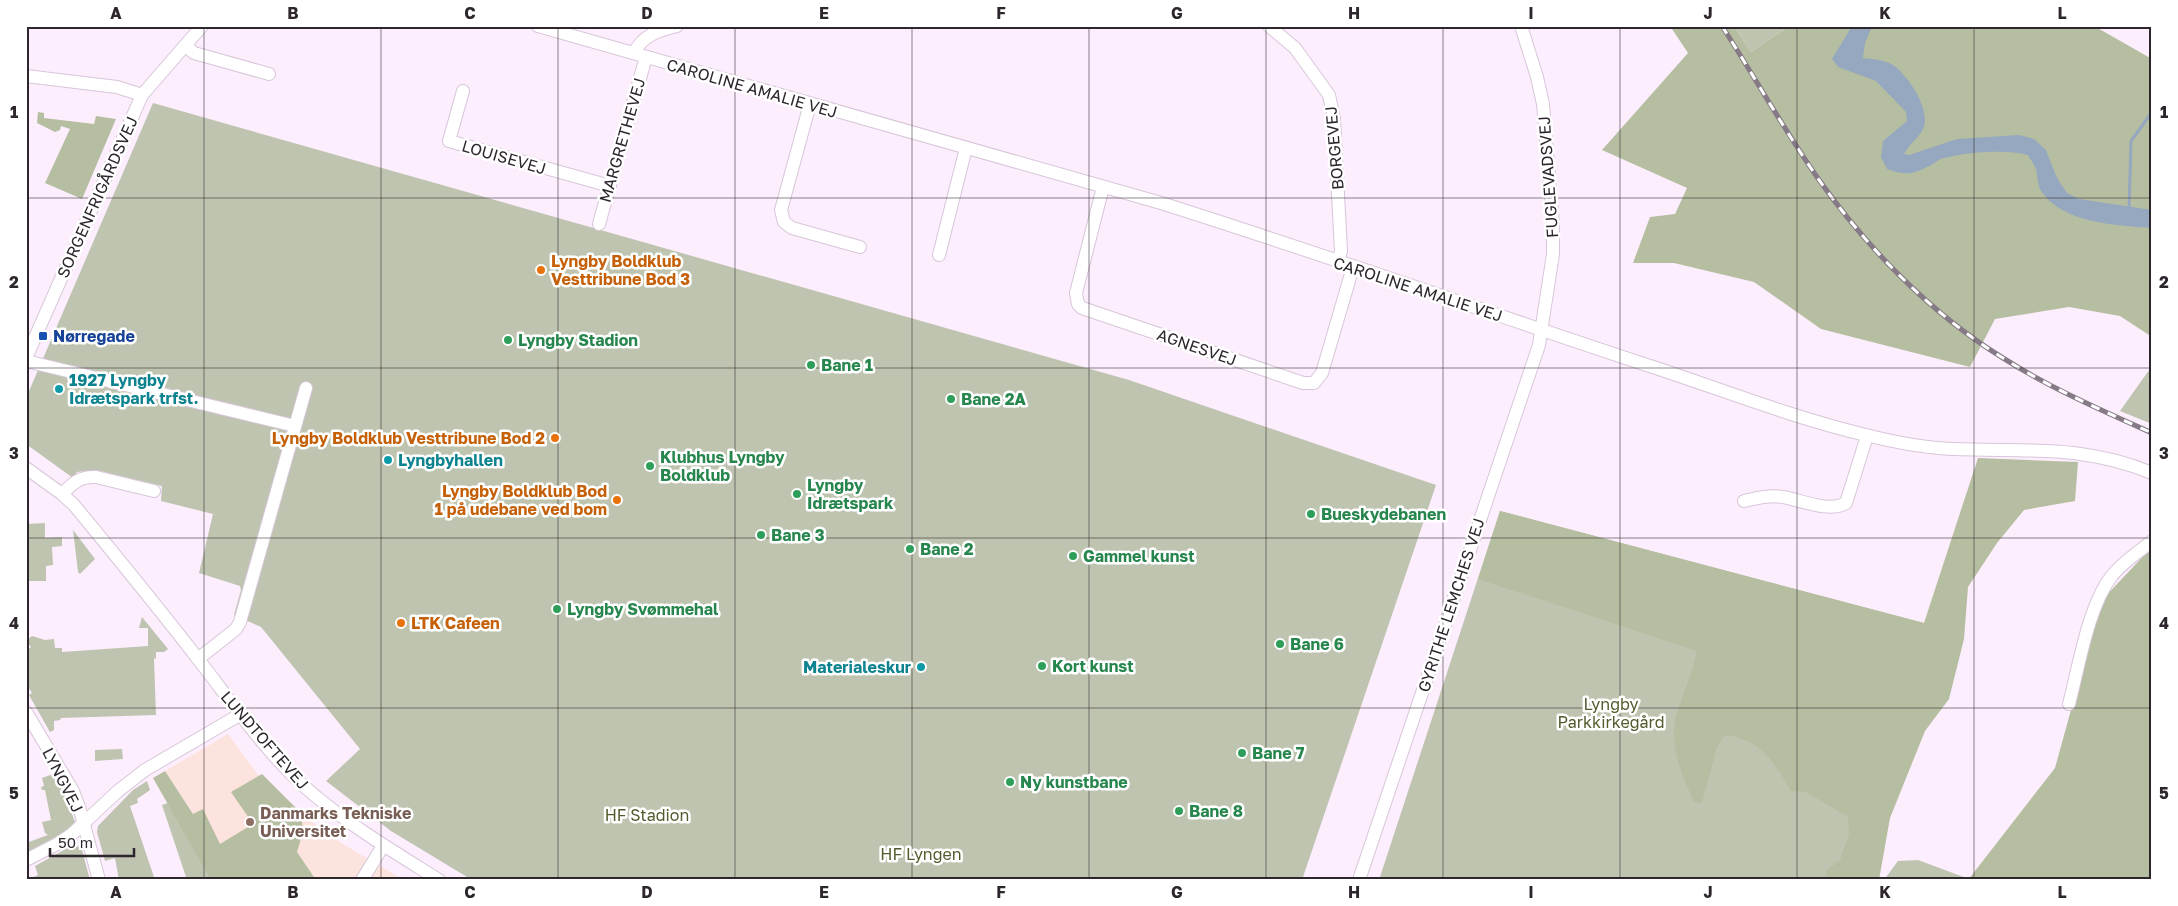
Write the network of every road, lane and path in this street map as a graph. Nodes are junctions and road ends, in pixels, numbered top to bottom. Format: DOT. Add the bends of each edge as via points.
graph roads {
  1 [pos="202,26"];
  2 [pos="538,26"];
  3 [pos="677,26"];
  4 [pos="1268,26"];
  5 [pos="1522,26"];
  6 [pos="186,46"];
  7 [pos="640,55"];
  8 [pos="269,74"];
  9 [pos="26,76"];
  10 [pos="463,91"];
  11 [pos="142,95"];
  12 [pos="810,104"];
  13 [pos="966,148"];
  14 [pos="610,186"];
  15 [pos="1102,187"];
  16 [pos="599,224"];
  17 [pos="860,247"];
  18 [pos="939,255"];
  19 [pos="1338,262"];
  20 [pos="1353,267"];
  21 [pos="1541,330"];
  22 [pos="26,360"];
  23 [pos="306,388"];
  24 [pos="295,426"];
  25 [pos="1867,436"];
  26 [pos="26,468"];
  27 [pos="2152,474"];
  28 [pos="154,491"];
  29 [pos="62,494"];
  30 [pos="1744,501"];
  31 [pos="2152,541"];
  32 [pos="198,659"];
  33 [pos="2069,704"];
  34 [pos="26,712"];
  35 [pos="241,714"];
  36 [pos="84,823"];
  37 [pos="384,846"];
  38 [pos="26,860"];
  39 [pos="99,880"];
  40 [pos="362,880"];
  41 [pos="439,880"];
  42 [pos="1359,880"];
  1 -- 6 [label="street, SORGENFRIGÅRDSVEJ"];
  2 -- 7 [label="street, CAROLINE AMALIE VEJ"];
  3 -- 7 [label="street" via="647,36 639,44"];
  4 -- 19 [label="street, BORGEVEJ" via="1295,48 1329,95 1334,120 1341,251"];
  5 -- 21 [label="street, FUGLEVADSVEJ" via="1542,97 1553,224 1553,254"];
  6 -- 8 [label="street" via="194,54"];
  6 -- 11 [label="street, SORGENFRIGÅRDSVEJ"];
  7 -- 12 [label="street, CAROLINE AMALIE VEJ"];
  7 -- 14 [label="street, MARGRETHEVEJ"];
  9 -- 11 [label="street" via="117,87"];
  10 -- 14 [label="street, LOUISEVEJ" via="449,141"];
  11 -- 22 [label="street, SORGENFRIGÅRDSVEJ"];
  12 -- 13 [label="street, CAROLINE AMALIE VEJ"];
  12 -- 17 [label="street" via="781,210 784,222 792,228"];
  13 -- 15 [label="street, CAROLINE AMALIE VEJ"];
  13 -- 18 [label="street"];
  14 -- 16 [label="street, MARGRETHEVEJ"];
  15 -- 19 [label="street, CAROLINE AMALIE VEJ" via="1250,231"];
  15 -- 20 [label="street, AGNESVEJ" via="1076,293 1082,308 1303,383 1314,383 1322,373"];
  19 -- 20 [label="street, CAROLINE AMALIE VEJ"];
  20 -- 21 [label="street, CAROLINE AMALIE VEJ"];
  21 -- 25 [label="street, CAROLINE AMALIE VEJ"];
  21 -- 42 [label="street, GYRITHE LEMCHES VEJ"];
  22 -- 24 [label="street"];
  23 -- 24 [label="street"];
  24 -- 32 [label="street" via="240,622 236,629"];
  25 -- 27 [label="street, CAROLINE AMALIE VEJ" via="1952,449 2076,452 2118,460"];
  25 -- 30 [label="street" via="1846,504 1827,506 1781,497"];
  26 -- 29 [label="street, LUNDTOFTEVEJ"];
  28 -- 29 [label="street" via="86,477 77,480"];
  29 -- 32 [label="street, LUNDTOFTEVEJ"];
  31 -- 33 [label="street" via="2113,574 2103,588"];
  32 -- 35 [label="street, LUNDTOFTEVEJ"];
  34 -- 36 [label="street, LYNGVEJ" via="73,791"];
  35 -- 36 [label="street" via="145,770"];
  35 -- 37 [label="street, LUNDTOFTEVEJ" via="285,767 314,795"];
  36 -- 38 [label="street" via="57,844"];
  36 -- 39 [label="street, LYNGVEJ"];
  37 -- 40 [label="street"];
  37 -- 41 [label="street, LUNDTOFTEVEJ"];
}
